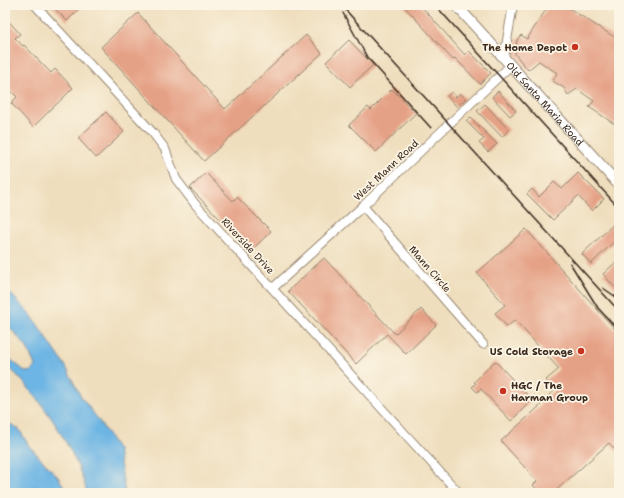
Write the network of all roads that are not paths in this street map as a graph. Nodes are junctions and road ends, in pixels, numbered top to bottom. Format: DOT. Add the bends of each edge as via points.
graph roads {
  1 [pos="35,5"];
  2 [pos="456,5"];
  3 [pos="513,5"];
  4 [pos="508,62"];
  5 [pos="619,185"];
  6 [pos="363,206"];
  7 [pos="273,288"];
  8 [pos="483,344"];
  9 [pos="459,493"];
  1 -- 7 [label="street, Riverside Drive" via="153,133 165,149 182,188"];
  2 -- 4 [label="main road, Old Santa Maria Road"];
  3 -- 4 [label="street"];
  4 -- 5 [label="main road, Old Santa Maria Road"];
  4 -- 6 [label="street, West Mann Road"];
  6 -- 7 [label="street, West Mann Road"];
  6 -- 8 [label="street, Mann Circle"];
  7 -- 9 [label="street, Riverside Drive"];
}
